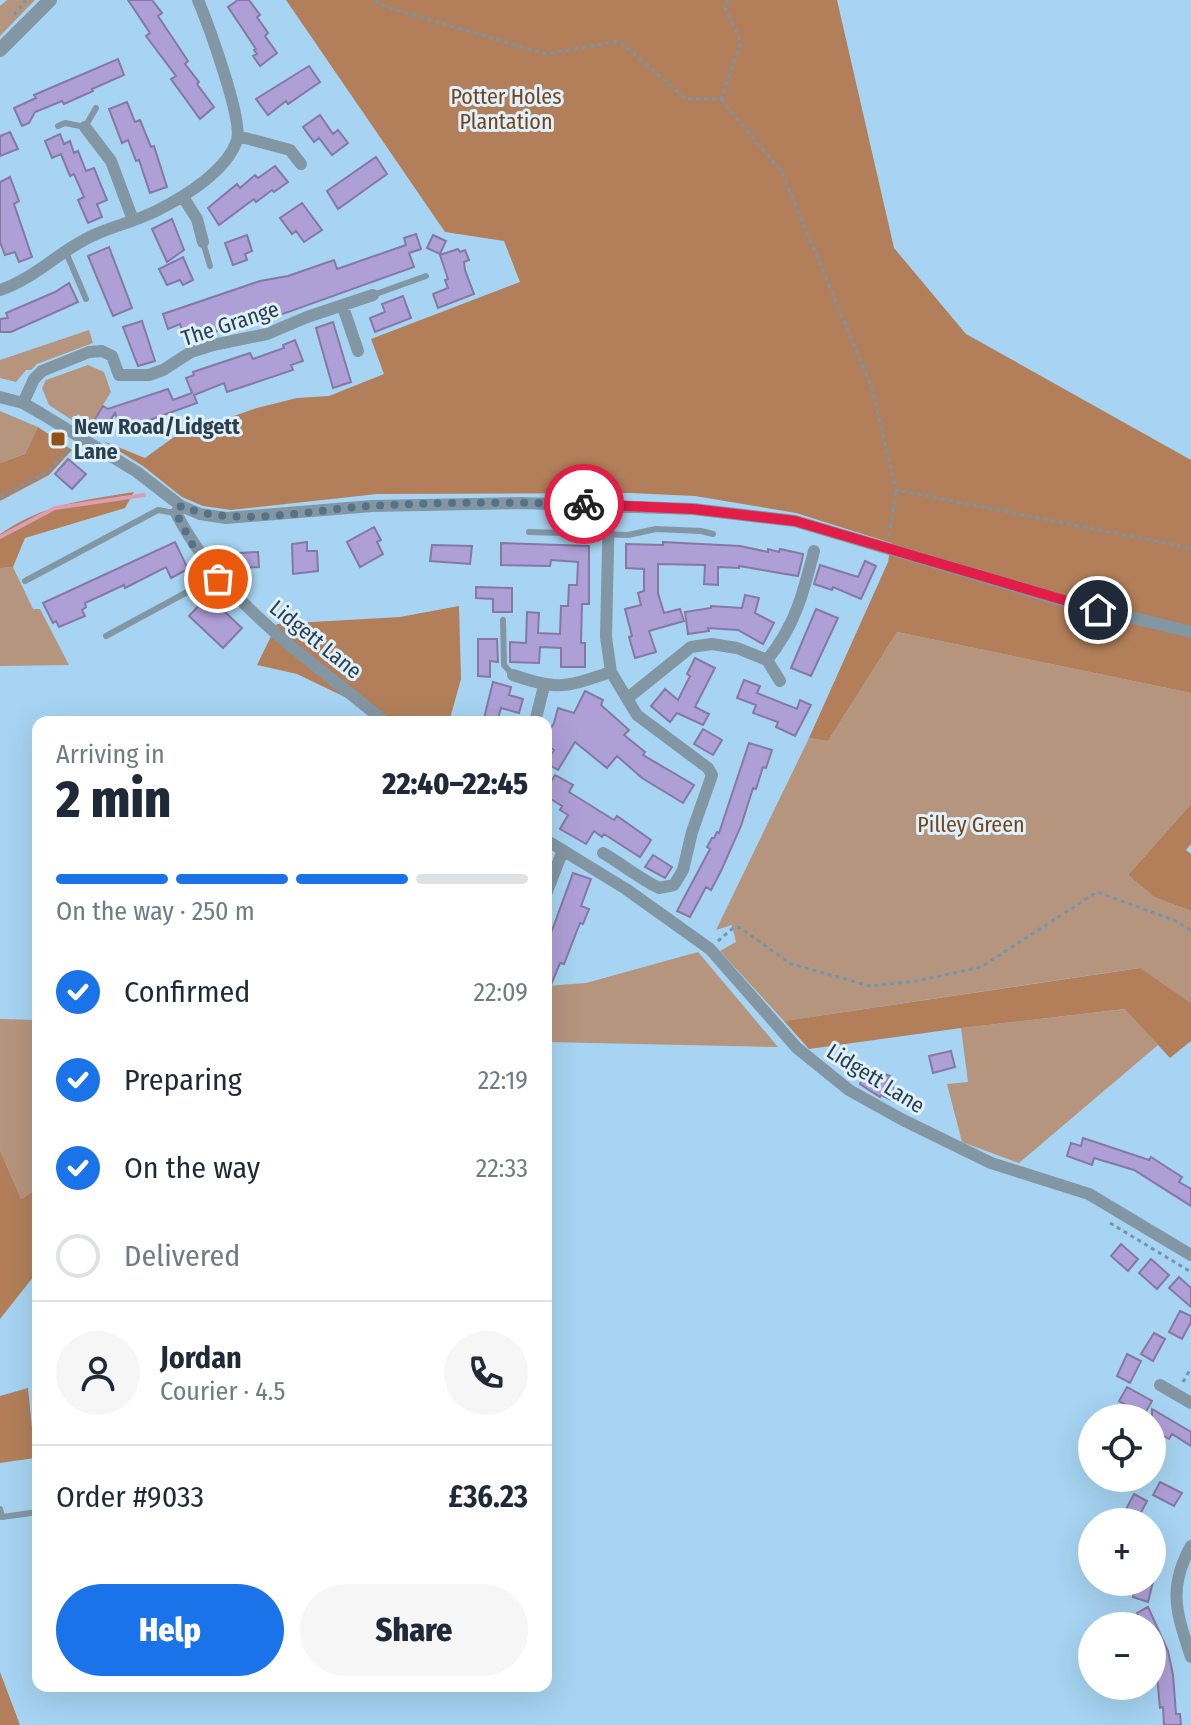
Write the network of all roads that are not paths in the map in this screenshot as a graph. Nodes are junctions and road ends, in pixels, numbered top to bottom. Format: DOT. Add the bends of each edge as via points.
graph roads {
  1 [pos="50,0"];
  2 [pos="198,0"];
  3 [pos="0,50"];
  4 [pos="96,108"];
  5 [pos="58,126"];
  6 [pos="85,127"];
  7 [pos="238,136"];
  8 [pos="301,164"];
  9 [pos="183,197"];
  10 [pos="133,220"];
  11 [pos="203,242"];
  12 [pos="65,250"];
  13 [pos="210,266"];
  14 [pos="426,276"];
  15 [pos="0,290"];
  16 [pos="373,295"];
  17 [pos="86,299"];
  18 [pos="343,307"];
  19 [pos="358,351"];
  20 [pos="0,397"];
  21 [pos="23,403"];
  22 [pos="609,505"];
  23 [pos="178,509"];
  24 [pos="529,532"];
  25 [pos="713,534"];
  26 [pos="608,535"];
  27 [pos="814,551"];
  28 [pos="218,579"];
  29 [pos="25,581"];
  30 [pos="503,620"];
  31 [pos="1191,632"];
  32 [pos="106,636"];
  33 [pos="767,660"];
  34 [pos="611,672"];
  35 [pos="513,675"];
  36 [pos="780,681"];
  37 [pos="544,686"];
  38 [pos="629,697"];
  39 [pos="378,716"];
  40 [pos="536,716"];
  41 [pos="552,844"];
  42 [pos="563,850"];
  43 [pos="603,853"];
  44 [pos="552,878"];
  45 [pos="1191,1255"];
  46 [pos="1160,1385"];
  47 [pos="1191,1403"];
  48 [pos="0,1509"];
  49 [pos="32,1513"];
  50 [pos="1191,1546"];
  51 [pos="1191,1657"];
  1 -- 3 [label="street"];
  2 -- 7 [label="street"];
  4 -- 6 [label="lane"];
  5 -- 6 [label="lane"];
  6 -- 10 [label="street" via="111,161"];
  7 -- 8 [label="street" via="290,150"];
  7 -- 9 [label="street" via="224,162"];
  9 -- 10 [label="street"];
  9 -- 11 [label="street"];
  10 -- 12 [label="street"];
  11 -- 13 [label="lane"];
  12 -- 15 [label="street" via="30,278"];
  12 -- 17 [label="lane"];
  14 -- 16 [label="lane"];
  16 -- 18 [label="street, The Grange"];
  18 -- 19 [label="street"];
  18 -- 21 [label="street, The Grange" via="267,334 191,352 149,375 119,375 112,356 89,352 42,371"];
  20 -- 21 [label="street"];
  21 -- 23 [label="street" via="137,472"];
  22 -- 23 [label="street" via="372,506 226,518"];
  22 -- 26 [label="street"];
  22 -- 31 [label="street" via="795,521 1071,603"];
  23 -- 28 [label="street, Lidgett Lane" via="192,544"];
  23 -- 29 [label="lane" via="158,510"];
  24 -- 26 [label="lane"];
  25 -- 26 [label="lane" via="656,529"];
  26 -- 34 [label="street" via="606,637"];
  27 -- 33 [label="street" via="802,600 785,638"];
  28 -- 32 [label="lane"];
  28 -- 39 [label="street, Lidgett Lane" via="269,629"];
  30 -- 35 [label="lane" via="504,665"];
  33 -- 36 [label="street"];
  33 -- 38 [label="street" via="737,648 691,647"];
  34 -- 37 [label="street"];
  34 -- 38 [label="street"];
  35 -- 37 [label="street"];
  37 -- 40 [label="street"];
  38 -- 43 [label="street" via="637,715 712,775 674,885 659,888"];
  41 -- 42 [label="street, Lidgett Lane"];
  42 -- 44 [label="street"];
  42 -- 45 [label="street, Lidgett Lane" via="710,949 797,1048 849,1090 980,1158 1089,1194"];
  46 -- 47 [label="street"];
  48 -- 49 [label="lane" via="2,1517"];
  50 -- 51 [label="street" via="1176,1589 1176,1613"];
}
